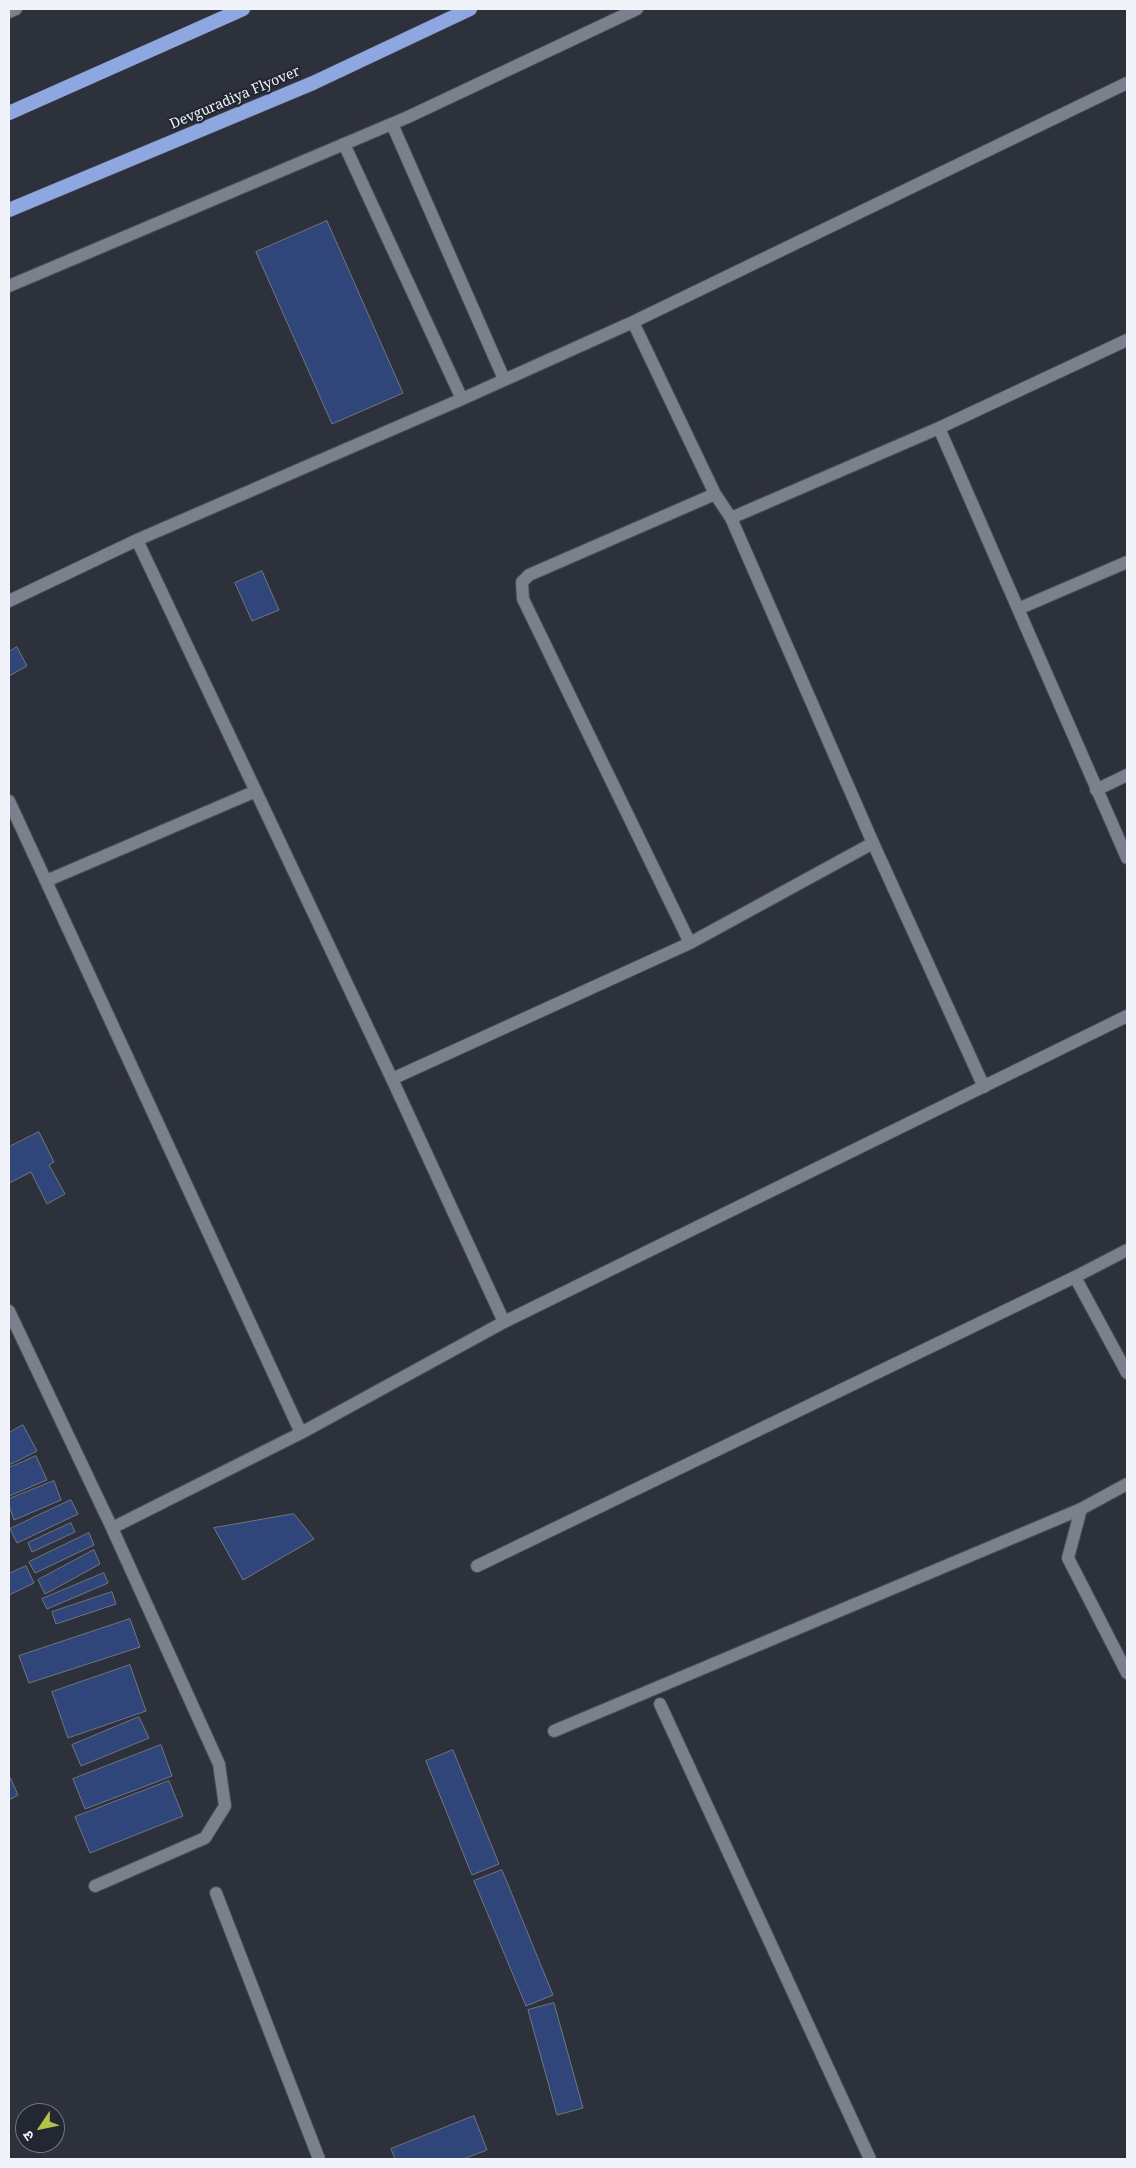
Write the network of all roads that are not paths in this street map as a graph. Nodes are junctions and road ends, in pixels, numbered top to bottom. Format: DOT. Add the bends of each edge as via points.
graph roads {
  1 [pos="16,9"];
  2 [pos="243,9"];
  3 [pos="470,9"];
  4 [pos="638,9"];
  5 [pos="9,12"];
  6 [pos="1127,83"];
  7 [pos="9,113"];
  8 [pos="392,124"];
  9 [pos="344,144"];
  10 [pos="9,210"];
  11 [pos="9,286"];
  12 [pos="633,322"];
  13 [pos="1127,340"];
  14 [pos="504,379"];
  15 [pos="462,399"];
  16 [pos="939,428"];
  17 [pos="715,494"];
  18 [pos="732,518"];
  19 [pos="137,540"];
  20 [pos="1127,562"];
  21 [pos="9,601"];
  22 [pos="1018,609"];
  23 [pos="1127,775"];
  24 [pos="1096,790"];
  25 [pos="256,791"];
  26 [pos="9,801"];
  27 [pos="873,843"];
  28 [pos="1127,858"];
  29 [pos="46,881"];
  30 [pos="690,943"];
  31 [pos="1127,1016"];
  32 [pos="392,1079"];
  33 [pos="984,1087"];
  34 [pos="1127,1250"];
  35 [pos="1075,1277"];
  36 [pos="9,1311"];
  37 [pos="504,1322"];
  38 [pos="1127,1373"];
  39 [pos="301,1433"];
  40 [pos="1127,1484"];
  41 [pos="1081,1509"];
  42 [pos="112,1528"];
  43 [pos="478,1566"];
  44 [pos="1127,1673"];
  45 [pos="660,1704"];
  46 [pos="554,1731"];
  47 [pos="95,1886"];
  48 [pos="216,1893"];
  49 [pos="319,2159"];
  50 [pos="870,2159"];
  1 -- 5 [label="street"];
  2 -- 7 [label="highway"];
  3 -- 10 [label="highway, Devguradiya Flyover" via="313,83"];
  4 -- 8 [label="street"];
  6 -- 12 [label="street"];
  8 -- 9 [label="street"];
  8 -- 14 [label="street"];
  9 -- 11 [label="street"];
  9 -- 15 [label="street"];
  12 -- 14 [label="street"];
  12 -- 17 [label="street"];
  13 -- 16 [label="street"];
  14 -- 15 [label="street"];
  15 -- 19 [label="street"];
  16 -- 18 [label="street"];
  16 -- 22 [label="street"];
  17 -- 18 [label="street"];
  17 -- 30 [label="street" via="529,575 522,582 523,599"];
  18 -- 27 [label="street"];
  19 -- 21 [label="street"];
  19 -- 25 [label="street"];
  20 -- 22 [label="street"];
  22 -- 24 [label="street"];
  23 -- 24 [label="street"];
  24 -- 28 [label="street"];
  25 -- 29 [label="street"];
  25 -- 32 [label="street"];
  26 -- 29 [label="street"];
  27 -- 30 [label="street"];
  27 -- 33 [label="street"];
  29 -- 39 [label="street"];
  30 -- 32 [label="street"];
  31 -- 33 [label="street"];
  32 -- 37 [label="street"];
  33 -- 37 [label="street"];
  34 -- 35 [label="street"];
  35 -- 38 [label="street"];
  35 -- 43 [label="street"];
  36 -- 42 [label="street"];
  37 -- 39 [label="street"];
  39 -- 42 [label="street"];
  40 -- 41 [label="street"];
  41 -- 44 [label="street" via="1068,1558"];
  41 -- 46 [label="street"];
  42 -- 47 [label="street" via="219,1764 225,1806 205,1838"];
  45 -- 50 [label="street"];
  48 -- 49 [label="street"];
}
